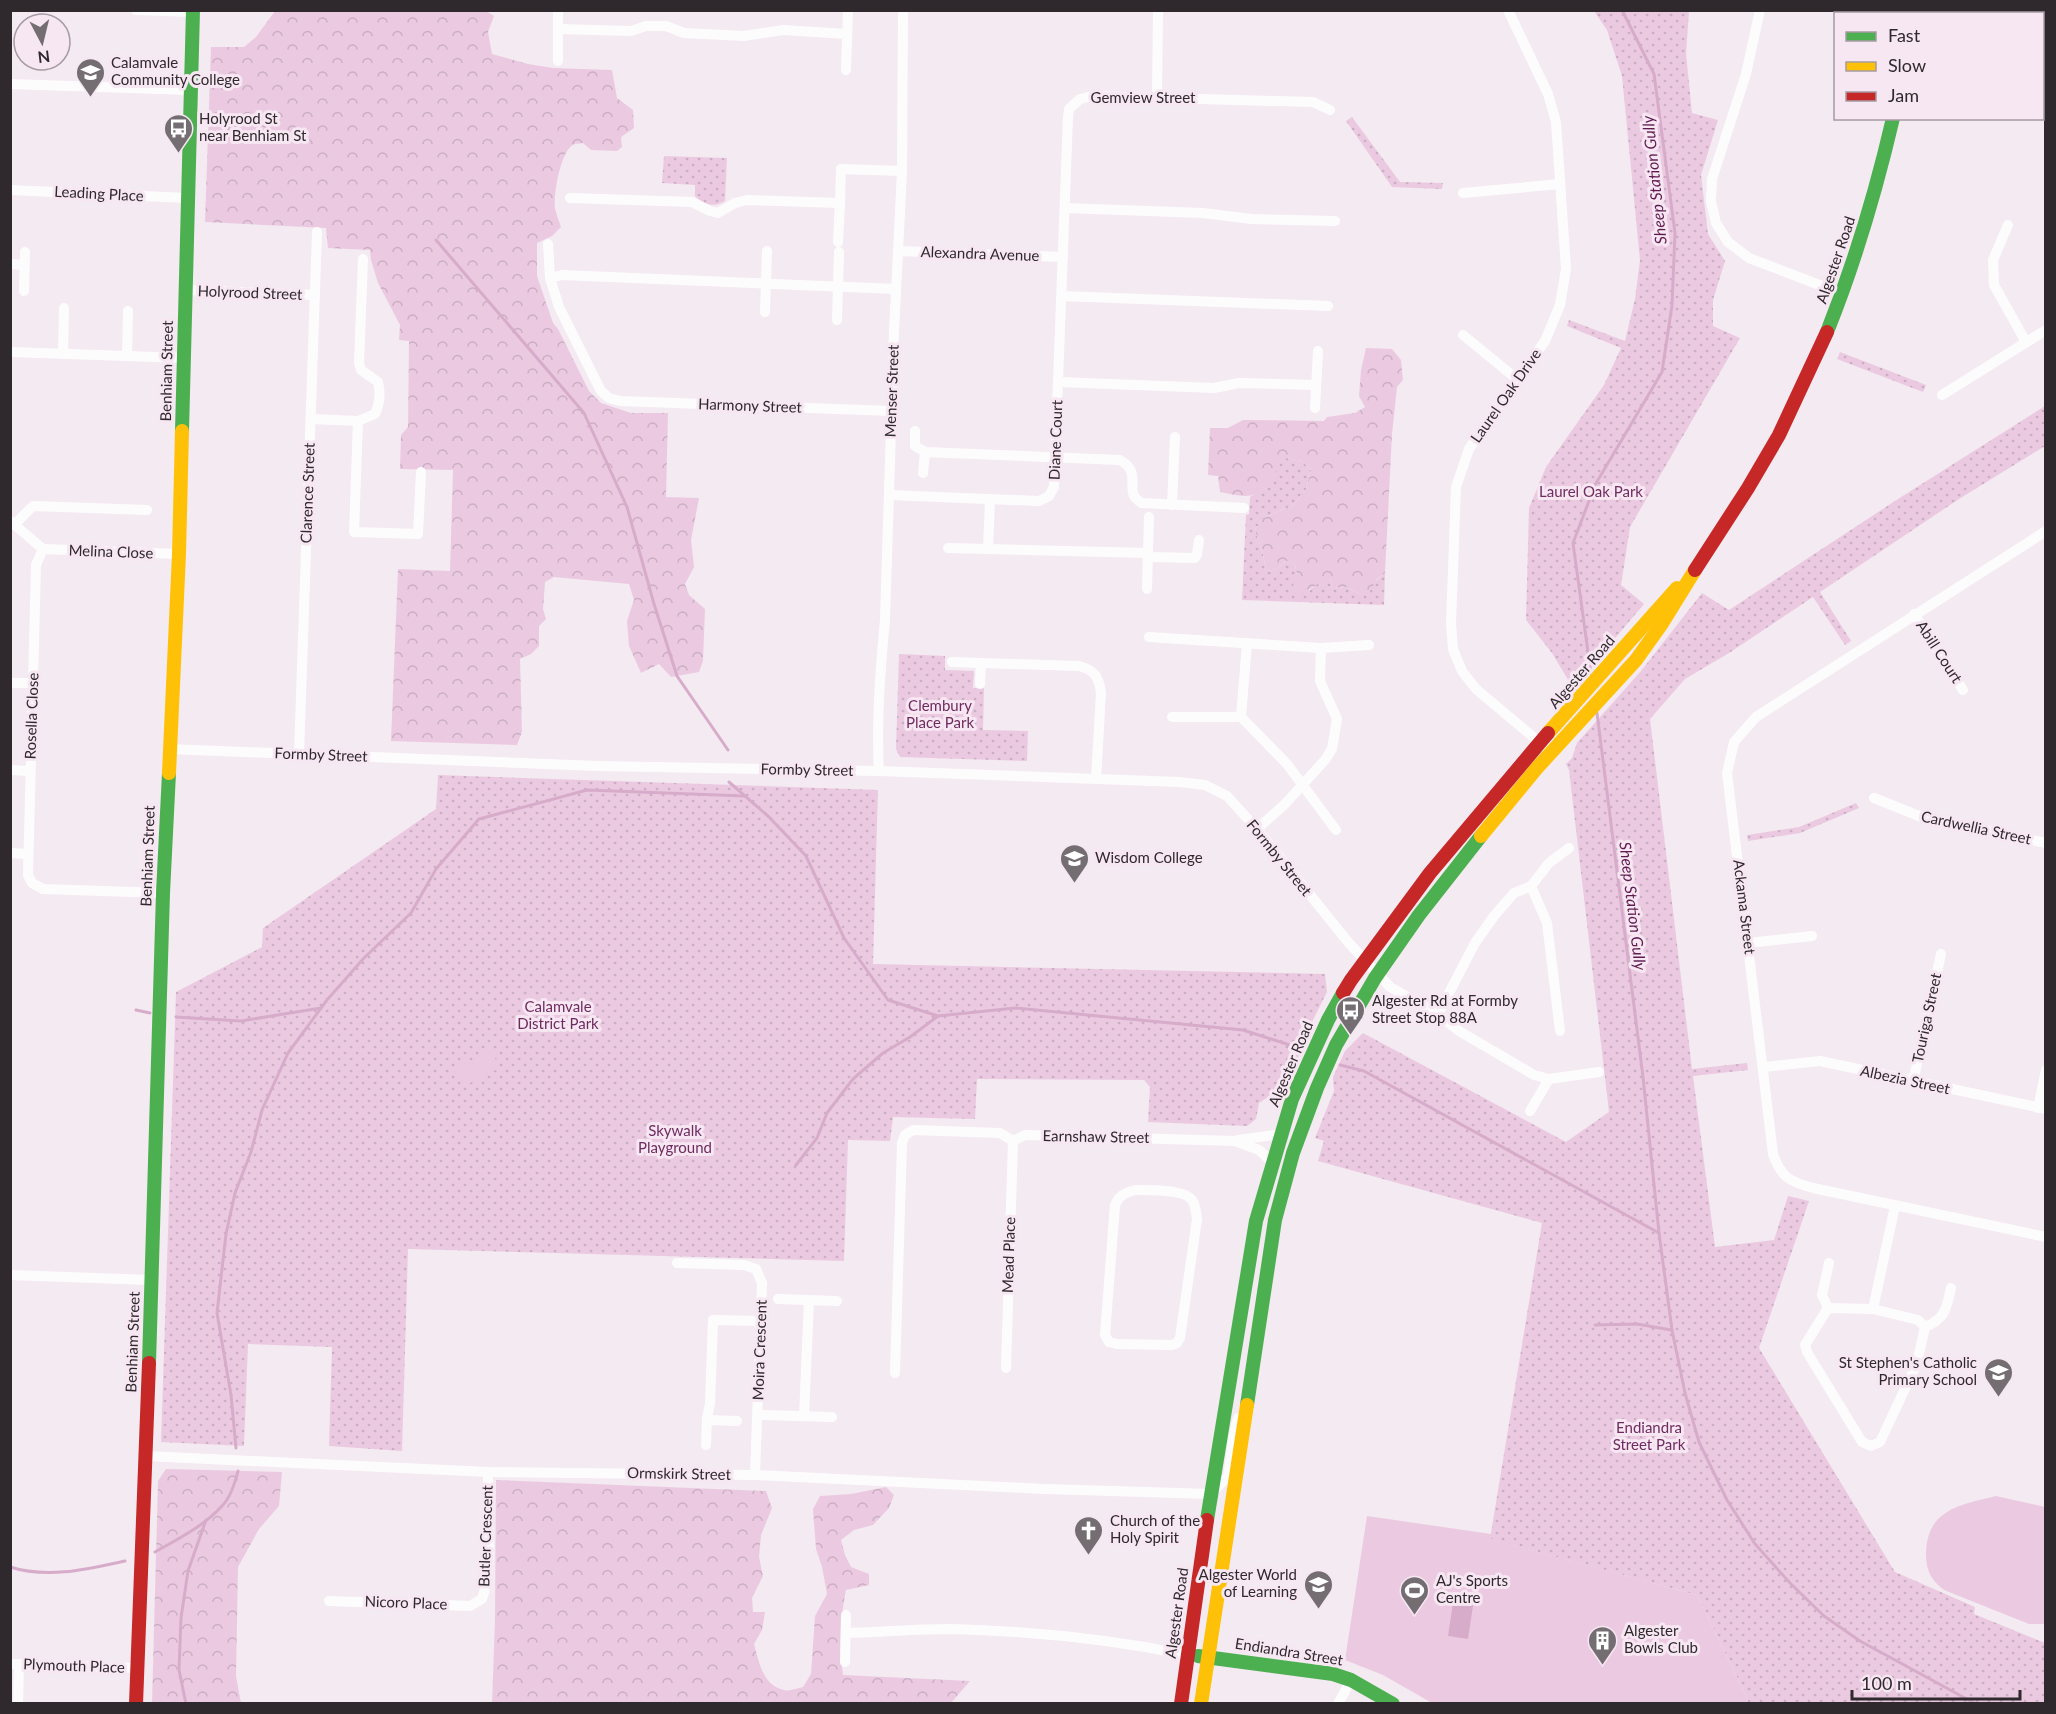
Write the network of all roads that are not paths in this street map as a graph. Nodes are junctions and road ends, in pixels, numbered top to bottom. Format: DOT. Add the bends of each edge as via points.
graph roads {
  1 [pos="136,10"];
  2 [pos="558,10"];
  3 [pos="848,10"];
  4 [pos="903,10"];
  5 [pos="1158,10"];
  6 [pos="1508,10"];
  7 [pos="1760,10"];
  8 [pos="193,11"];
  9 [pos="559,29"];
  10 [pos="847,34"];
  11 [pos="558,61"];
  12 [pos="846,70"];
  13 [pos="10,84"];
  14 [pos="190,90"];
  15 [pos="1157,97"];
  16 [pos="1330,110"];
  17 [pos="1893,120"];
  18 [pos="902,171"];
  19 [pos="1560,184"];
  20 [pos="10,190"];
  21 [pos="1463,193"];
  22 [pos="187,198"];
  23 [pos="570,198"];
  24 [pos="840,203"];
  25 [pos="1065,208"];
  26 [pos="1335,220"];
  27 [pos="2008,225"];
  28 [pos="317,232"];
  29 [pos="548,244"];
  30 [pos="768,251"];
  31 [pos="898,251"];
  32 [pos="24,252"];
  33 [pos="1063,257"];
  34 [pos="363,259"];
  35 [pos="10,264"];
  36 [pos="24,265"];
  37 [pos="550,279"];
  38 [pos="766,285"];
  39 [pos="837,288"];
  40 [pos="896,289"];
  41 [pos="185,290"];
  42 [pos="24,291"];
  43 [pos="1843,294"];
  44 [pos="315,295"];
  45 [pos="1062,296"];
  46 [pos="1328,306"];
  47 [pos="64,308"];
  48 [pos="128,311"];
  49 [pos="765,312"];
  50 [pos="837,320"];
  51 [pos="2046,330"];
  52 [pos="1463,335"];
  53 [pos="2026,342"];
  54 [pos="1318,351"];
  55 [pos="10,352"];
  56 [pos="63,354"];
  57 [pos="127,356"];
  58 [pos="184,358"];
  59 [pos="1518,380"];
  60 [pos="1058,382"];
  61 [pos="1316,385"];
  62 [pos="1942,395"];
  63 [pos="1316,408"];
  64 [pos="891,411"];
  65 [pos="310,419"];
  66 [pos="358,421"];
  67 [pos="915,431"];
  68 [pos="1174,437"];
  69 [pos="925,452"];
  70 [pos="1055,457"];
  71 [pos="421,471"];
  72 [pos="923,473"];
  73 [pos="889,495"];
  74 [pos="990,500"];
  75 [pos="1172,505"];
  76 [pos="1244,508"];
  77 [pos="147,510"];
  78 [pos="1149,517"];
  79 [pos="13,522"];
  80 [pos="2046,531"];
  81 [pos="1198,540"];
  82 [pos="948,548"];
  83 [pos="43,549"];
  84 [pos="988,549"];
  85 [pos="179,554"];
  86 [pos="1148,555"];
  87 [pos="1700,562"];
  88 [pos="1147,589"];
  89 [pos="1914,614"];
  90 [pos="1149,637"];
  91 [pos="1247,643"];
  92 [pos="1369,645"];
  93 [pos="1321,648"];
  94 [pos="952,662"];
  95 [pos="981,663"];
  96 [pos="10,683"];
  97 [pos="33,683"];
  98 [pos="980,684"];
  99 [pos="1963,690"];
  100 [pos="1172,717"];
  101 [pos="1241,717"];
  102 [pos="1546,748"];
  103 [pos="169,749"];
  104 [pos="299,754"];
  105 [pos="10,770"];
  106 [pos="30,771"];
  107 [pos="879,771"];
  108 [pos="1096,779"];
  109 [pos="1302,786"];
  110 [pos="1874,798"];
  111 [pos="1257,829"];
  112 [pos="1336,830"];
  113 [pos="2046,843"];
  114 [pos="1569,848"];
  115 [pos="10,853"];
  116 [pos="28,854"];
  117 [pos="1531,886"];
  118 [pos="163,892"];
  119 [pos="1812,936"];
  120 [pos="1748,943"];
  121 [pos="1941,954"];
  122 [pos="1365,960"];
  123 [pos="1376,974"];
  124 [pos="1438,1014"];
  125 [pos="1560,1030"];
  126 [pos="1764,1067"];
  127 [pos="2046,1070"];
  128 [pos="1599,1072"];
  129 [pos="1549,1079"];
  130 [pos="1913,1082"];
  131 [pos="2042,1108"];
  132 [pos="1530,1111"];
  133 [pos="1281,1134"];
  134 [pos="1013,1141"];
  135 [pos="1235,1141"];
  136 [pos="1272,1162"];
  137 [pos="1135,1190"];
  138 [pos="1895,1206"];
  139 [pos="2046,1237"];
  140 [pos="677,1263"];
  141 [pos="1829,1263"];
  142 [pos="10,1275"];
  143 [pos="151,1280"];
  144 [pos="1951,1288"];
  145 [pos="777,1299"];
  146 [pos="809,1300"];
  147 [pos="837,1301"];
  148 [pos="1828,1308"];
  149 [pos="1873,1309"];
  150 [pos="760,1321"];
  151 [pos="1925,1327"];
  152 [pos="1006,1368"];
  153 [pos="895,1373"];
  154 [pos="1252,1374"];
  155 [pos="758,1415"];
  156 [pos="804,1416"];
  157 [pos="832,1417"];
  158 [pos="707,1420"];
  159 [pos="737,1421"];
  160 [pos="706,1445"];
  161 [pos="146,1456"];
  162 [pos="488,1472"];
  163 [pos="755,1475"];
  164 [pos="1211,1494"];
  165 [pos="1228,1529"];
  166 [pos="482,1599"];
  167 [pos="328,1601"];
  168 [pos="846,1615"];
  169 [pos="846,1633"];
  170 [pos="1188,1654"];
  171 [pos="1208,1657"];
  172 [pos="845,1662"];
  173 [pos="15,1664"];
  174 [pos="137,1668"];
  175 [pos="1351,1680"];
  176 [pos="18,1704"];
  177 [pos="136,1704"];
  178 [pos="1181,1704"];
  179 [pos="1201,1704"];
  180 [pos="1338,1704"];
  181 [pos="1394,1704"];
  1 -- 8 [label="street"];
  2 -- 9 [label="street"];
  3 -- 10 [label="street"];
  4 -- 18 [label="street, Menser Street"];
  5 -- 15 [label="street"];
  6 -- 19 [label="street, Laurel Oak Drive" via="1548,94 1556,122"];
  7 -- 43 [label="street" via="1746,74 1712,179 1716,224 1728,242 1749,258"];
  8 -- 14 [label="main road, Benhiam Street"];
  9 -- 10 [label="street" via="631,31 666,26 684,33 744,36 783,30"];
  9 -- 11 [label="street"];
  10 -- 12 [label="street"];
  13 -- 14 [label="street"];
  14 -- 22 [label="main road, Benhiam Street"];
  15 -- 16 [label="street, Gemview Street" via="1313,102"];
  15 -- 25 [label="street, Gemview Street" via="1092,96 1080,99 1069,109"];
  17 -- 43 [label="main road, Algester Road" via="1867,223"];
  18 -- 24 [label="street" via="841,170"];
  18 -- 31 [label="street, Menser Street"];
  19 -- 21 [label="street"];
  19 -- 59 [label="street, Laurel Oak Drive" via="1566,269 1560,305 1545,341"];
  20 -- 22 [label="street, Leading Place"];
  22 -- 41 [label="main road, Benhiam Street"];
  23 -- 24 [label="street" via="692,202 718,213 747,200"];
  24 -- 39 [label="street"];
  25 -- 26 [label="street"];
  25 -- 33 [label="street, Gemview Street"];
  27 -- 53 [label="street" via="1993,260 1994,285"];
  28 -- 44 [label="street, Clarence Street"];
  29 -- 37 [label="street"];
  30 -- 38 [label="street"];
  31 -- 33 [label="street, Alexandra Avenue"];
  31 -- 40 [label="street, Menser Street"];
  32 -- 36 [label="street"];
  33 -- 45 [label="street, Diane Court"];
  34 -- 66 [label="street" via="359,363 361,370 378,382 381,394 375,414"];
  35 -- 36 [label="street"];
  36 -- 42 [label="street"];
  37 -- 38 [label="street" via="562,275"];
  37 -- 64 [label="street, Harmony Street" via="573,337 601,391 609,398"];
  38 -- 39 [label="street"];
  38 -- 49 [label="street"];
  39 -- 40 [label="street"];
  39 -- 50 [label="street"];
  40 -- 64 [label="street, Menser Street"];
  41 -- 44 [label="street, Holyrood Street"];
  41 -- 58 [label="main road, Benhiam Street"];
  43 -- 87 [label="main road, Algester Road" via="1782,429"];
  44 -- 65 [label="street, Clarence Street"];
  45 -- 46 [label="street"];
  45 -- 60 [label="street, Diane Court"];
  47 -- 56 [label="street"];
  48 -- 57 [label="street"];
  51 -- 53 [label="street"];
  52 -- 59 [label="street"];
  53 -- 62 [label="street"];
  54 -- 61 [label="street"];
  55 -- 56 [label="street"];
  56 -- 57 [label="street"];
  57 -- 58 [label="street"];
  58 -- 85 [label="main road, Benhiam Street"];
  59 -- 102 [label="street, Laurel Oak Drive" via="1468,448 1461,468 1456,488 1451,624 1453,648 1462,671 1476,689"];
  60 -- 61 [label="street" via="1214,388 1239,383"];
  60 -- 70 [label="street, Diane Court"];
  61 -- 63 [label="street"];
  64 -- 73 [label="street, Menser Street"];
  65 -- 66 [label="street"];
  65 -- 104 [label="street, Clarence Street"];
  66 -- 71 [label="street" via="354,532 418,534"];
  67 -- 69 [label="street" via="915,446"];
  68 -- 75 [label="street"];
  69 -- 70 [label="street"];
  69 -- 72 [label="street"];
  70 -- 74 [label="street, Diane Court" via="1054,487 1049,496 1040,501"];
  70 -- 75 [label="street" via="1120,460 1132,472 1135,500"];
  73 -- 74 [label="street, Diane Court"];
  73 -- 107 [label="street, Menser Street"];
  74 -- 84 [label="street"];
  75 -- 76 [label="street"];
  77 -- 79 [label="street" via="33,506"];
  78 -- 86 [label="street"];
  79 -- 83 [label="street"];
  80 -- 89 [label="street, Ackama Street"];
  81 -- 86 [label="street" via="1195,558"];
  82 -- 84 [label="street"];
  83 -- 85 [label="street, Melina Close"];
  83 -- 97 [label="street, Rosella Close" via="36,565"];
  84 -- 86 [label="street"];
  85 -- 103 [label="main road, Benhiam Street"];
  86 -- 88 [label="street"];
  87 -- 102 [label="main road, Algester Road" via="1578,702"];
  87 -- 102 [label="main road, Algester Road" via="1666,620 1616,682 1583,718"];
  89 -- 99 [label="street, Abill Court"];
  89 -- 120 [label="street, Ackama Street" via="1756,717 1734,742 1726,773"];
  90 -- 91 [label="street"];
  91 -- 93 [label="street"];
  91 -- 101 [label="street"];
  92 -- 93 [label="street"];
  93 -- 109 [label="street" via="1320,681 1336,719 1332,749"];
  94 -- 95 [label="street"];
  95 -- 98 [label="street"];
  95 -- 108 [label="street" via="1079,666 1092,670 1100,680 1101,693"];
  96 -- 97 [label="street"];
  97 -- 106 [label="street, Rosella Close"];
  100 -- 101 [label="street"];
  101 -- 109 [label="street" via="1287,764"];
  102 -- 122 [label="main road, Algester Road" via="1430,873"];
  102 -- 123 [label="main road, Algester Road"];
  103 -- 104 [label="street, Formby Street"];
  103 -- 118 [label="main road, Benhiam Street"];
  104 -- 107 [label="street, Formby Street" via="598,766"];
  105 -- 106 [label="street"];
  106 -- 116 [label="street, Rosella Close"];
  107 -- 108 [label="street, Formby Street"];
  108 -- 111 [label="street, Formby Street" via="1205,785 1227,796"];
  109 -- 111 [label="street"];
  109 -- 112 [label="street"];
  110 -- 113 [label="street, Cardwellia Street" via="1919,816"];
  111 -- 122 [label="street, Formby Street"];
  114 -- 117 [label="street" via="1549,862"];
  115 -- 116 [label="street"];
  116 -- 118 [label="street, Rosella Close" via="28,875 32,883 43,889"];
  117 -- 124 [label="street" via="1514,893 1474,943"];
  117 -- 125 [label="street" via="1547,923"];
  118 -- 143 [label="main road, Benhiam Street"];
  119 -- 120 [label="street"];
  120 -- 126 [label="street, Ackama Street"];
  121 -- 130 [label="street, Touriga Street"];
  122 -- 123 [label="street, Formby Street"];
  122 -- 133 [label="main road, Algester Road" via="1328,1020 1292,1099"];
  123 -- 124 [label="street, Formby Street" via="1390,987"];
  123 -- 154 [label="main road, Algester Road" via="1336,1045 1296,1142 1275,1220"];
  124 -- 129 [label="street, Formby Street" via="1459,1031 1534,1075"];
  126 -- 130 [label="street, Albezia Street" via="1820,1061"];
  126 -- 138 [label="street, Ackama Street" via="1778,1170 1794,1183"];
  127 -- 131 [label="street"];
  128 -- 129 [label="street"];
  129 -- 132 [label="street"];
  130 -- 131 [label="street, Albezia Street"];
  133 -- 135 [label="street"];
  133 -- 136 [label="main road, Algester Road"];
  134 -- 135 [label="street, Earnshaw Street" via="1025,1135"];
  134 -- 152 [label="street, Mead Place"];
  134 -- 153 [label="street, Earnshaw Street" via="1000,1133 919,1129 905,1135"];
  135 -- 136 [label="street, Earnshaw Street" via="1259,1150"];
  136 -- 164 [label="main road, Algester Road" via="1256,1221"];
  137 -- 137 [label="street" via="1185,1194 1195,1208 1197,1219 1180,1338 1172,1345 1117,1344 1109,1342 1105,1335 1115,1205 1123,1194"];
  138 -- 139 [label="street, Ackama Street"];
  138 -- 149 [label="street"];
  140 -- 150 [label="street, Moira Crescent" via="744,1265 756,1269 762,1283"];
  141 -- 148 [label="street" via="1822,1295"];
  142 -- 143 [label="street"];
  143 -- 161 [label="main road, Benhiam Street"];
  144 -- 151 [label="street" via="1944,1314"];
  145 -- 146 [label="street"];
  146 -- 147 [label="street"];
  146 -- 156 [label="street"];
  148 -- 149 [label="street"];
  148 -- 151 [label="street" via="1807,1338 1807,1352 1862,1442 1871,1446 1880,1442 1917,1363"];
  149 -- 151 [label="street" via="1918,1320"];
  150 -- 155 [label="street, Moira Crescent"];
  150 -- 158 [label="street" via="713,1320"];
  154 -- 164 [label="street" via="1234,1432 1228,1477"];
  154 -- 165 [label="main road, Algester Road"];
  155 -- 156 [label="street"];
  155 -- 163 [label="street, Moira Crescent"];
  156 -- 157 [label="street"];
  158 -- 159 [label="street"];
  158 -- 160 [label="street"];
  161 -- 162 [label="street, Ormskirk Street"];
  161 -- 174 [label="main road, Benhiam Street"];
  162 -- 163 [label="street, Ormskirk Street"];
  162 -- 166 [label="street, Butler Crescent"];
  163 -- 164 [label="street, Ormskirk Street"];
  164 -- 165 [label="street" via="1222,1504"];
  164 -- 170 [label="main road, Algester Road"];
  165 -- 171 [label="main road, Algester Road"];
  166 -- 167 [label="street, Nicoro Place" via="470,1606"];
  168 -- 169 [label="street"];
  169 -- 170 [label="street" via="949,1629 1050,1634"];
  169 -- 172 [label="street"];
  170 -- 171 [label="main road, Endiandra Street"];
  170 -- 178 [label="main road, Algester Road"];
  171 -- 175 [label="main road, Endiandra Street" via="1333,1674"];
  171 -- 179 [label="main road, Algester Road"];
  173 -- 174 [label="street, Plymouth Place"];
  173 -- 176 [label="street"];
  174 -- 177 [label="main road, Benhiam Street"];
  175 -- 180 [label="street"];
  175 -- 181 [label="main road, Endiandra Street"];
}
